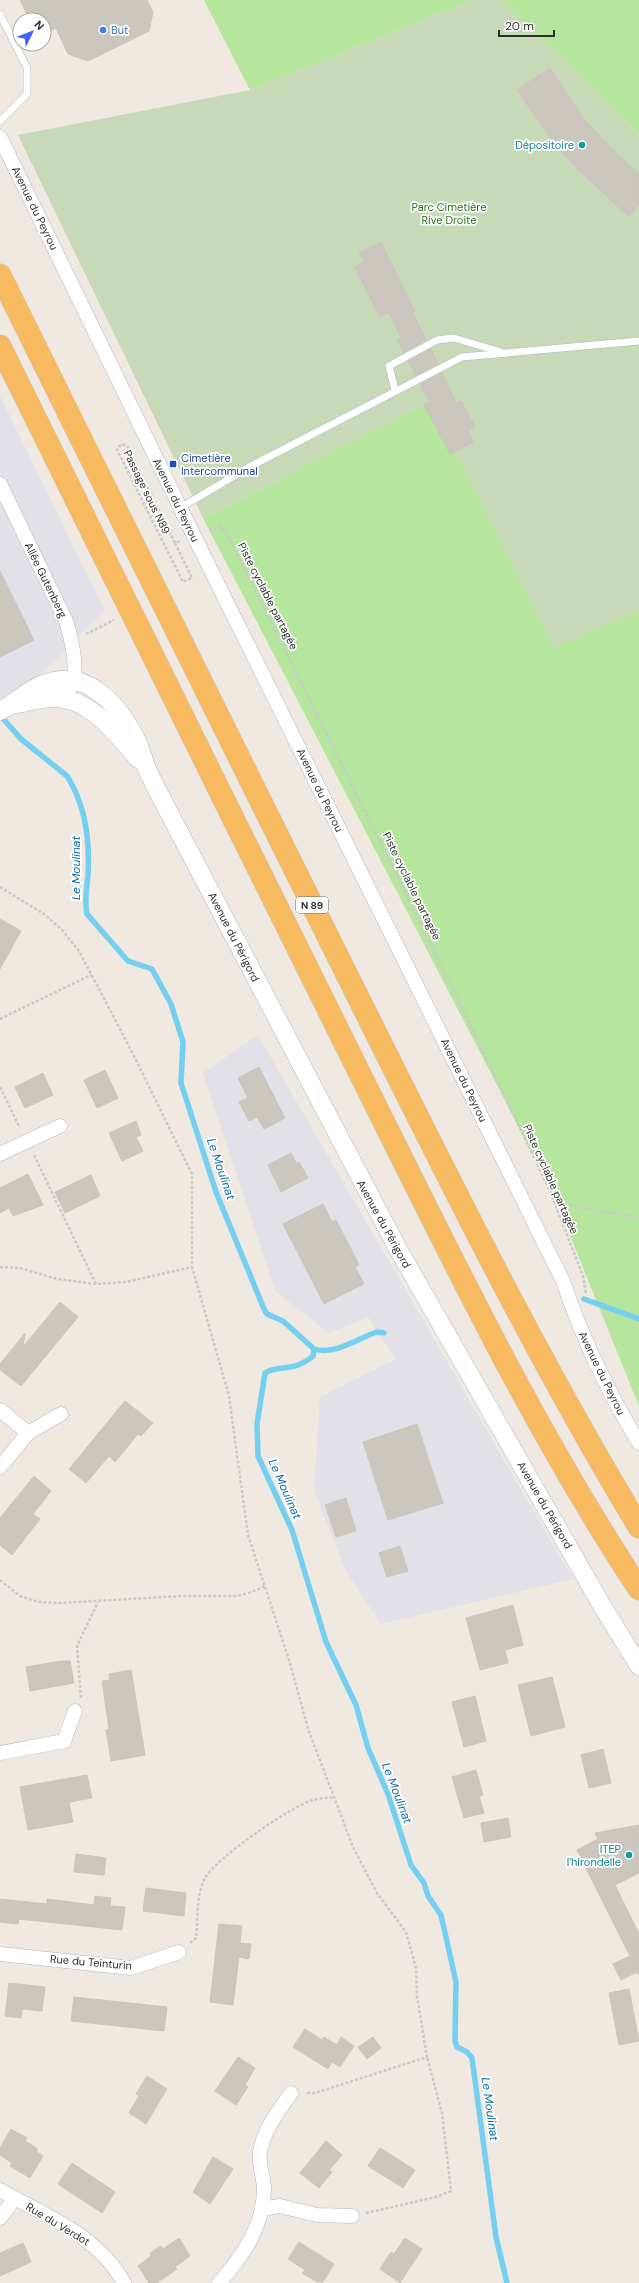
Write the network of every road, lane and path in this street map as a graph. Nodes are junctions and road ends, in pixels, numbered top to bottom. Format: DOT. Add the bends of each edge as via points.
graph roads {
  1 [pos="0,14"];
  2 [pos="0,121"];
  3 [pos="0,137"];
  4 [pos="0,275"];
  5 [pos="639,341"];
  6 [pos="0,346"];
  7 [pos="506,354"];
  8 [pos="395,390"];
  9 [pos="0,484"];
  10 [pos="180,508"];
  11 [pos="194,536"];
  12 [pos="175,543"];
  13 [pos="116,618"];
  14 [pos="73,641"];
  15 [pos="74,682"];
  16 [pos="36,700"];
  17 [pos="85,708"];
  18 [pos="4,709"];
  19 [pos="148,772"];
  20 [pos="0,888"];
  21 [pos="91,975"];
  22 [pos="0,1019"];
  23 [pos="0,1087"];
  24 [pos="60,1126"];
  25 [pos="27,1142"];
  26 [pos="0,1154"];
  27 [pos="554,1202"];
  28 [pos="639,1218"];
  29 [pos="0,1267"];
  30 [pos="192,1267"];
  31 [pos="96,1284"];
  32 [pos="585,1287"];
  33 [pos="0,1410"];
  34 [pos="61,1414"];
  35 [pos="28,1433"];
  36 [pos="639,1443"];
  37 [pos="0,1467"];
  38 [pos="639,1527"];
  39 [pos="0,1580"];
  40 [pos="265,1586"];
  41 [pos="639,1589"];
  42 [pos="98,1602"];
  43 [pos="639,1666"];
  44 [pos="75,1711"];
  45 [pos="0,1753"];
  46 [pos="334,1797"];
  47 [pos="179,1952"];
  48 [pos="0,1954"];
  49 [pos="427,2057"];
  50 [pos="291,2093"];
  51 [pos="0,2190"];
  52 [pos="15,2198"];
  53 [pos="262,2209"];
  54 [pos="352,2216"];
  55 [pos="0,2218"];
  56 [pos="124,2283"];
  57 [pos="219,2283"];
  1 -- 2 [label="lane" via="27,68 27,94"];
  3 -- 10 [label="street, Avenue du Peyrou"];
  4 -- 38 [label="highway, N 89" via="442,1166 543,1360 594,1453"];
  5 -- 7 [label="lane"];
  6 -- 41 [label="highway, N 89" via="428,1209 501,1351 578,1490"];
  7 -- 8 [label="lane" via="462,357"];
  7 -- 8 [label="lane" via="454,338 437,340 389,366"];
  8 -- 10 [label="lane" via="251,466"];
  9 -- 14 [label="street, Allée Gutenberg" via="66,621"];
  10 -- 11 [label="street, Avenue du Peyrou"];
  11 -- 12 [label="path, Passage sous N89"];
  11 -- 27 [label="path, Piste cyclable partagée" via="220,526 226,532 456,995"];
  11 -- 36 [label="street, Avenue du Peyrou" via="563,1281 576,1318 618,1409"];
  12 -- 12 [label="path, Passage sous N89" via="127,446 121,444 118,450 183,582 192,578"];
  13 -- 14 [label="path"];
  14 -- 15 [label="street, Allée Gutenberg"];
  15 -- 16 [label="street" via="67,690 53,692"];
  15 -- 17 [label="street" via="76,695"];
  15 -- 18 [label="street, Avenue du Périgord" via="58,680 47,683 31,690"];
  15 -- 19 [label="street, Avenue du Périgord" via="93,688 113,705 136,738"];
  16 -- 17 [label="street, Avenue du Périgord" via="65,700"];
  16 -- 18 [label="street, Avenue du Périgord"];
  17 -- 19 [label="street, Avenue du Périgord" via="112,727"];
  19 -- 43 [label="street, Avenue du Périgord" via="398,1249"];
  20 -- 21 [label="path" via="44,914 62,930 79,951"];
  21 -- 22 [label="path"];
  21 -- 30 [label="path" via="192,1174"];
  23 -- 25 [label="path"];
  24 -- 25 [label="street"];
  25 -- 26 [label="street"];
  25 -- 31 [label="path"];
  27 -- 28 [label="path"];
  27 -- 32 [label="path, Piste cyclable partagée"];
  29 -- 31 [label="path" via="20,1268 57,1279"];
  30 -- 31 [label="path" via="126,1282"];
  30 -- 40 [label="path" via="229,1396 248,1535"];
  33 -- 35 [label="street"];
  34 -- 35 [label="street"];
  35 -- 37 [label="street"];
  39 -- 42 [label="path" via="20,1596 39,1602"];
  40 -- 42 [label="path" via="237,1596 181,1596"];
  40 -- 46 [label="path" via="309,1732"];
  42 -- 44 [label="path" via="77,1646 82,1697"];
  44 -- 45 [label="street" via="64,1741"];
  46 -- 47 [label="path" via="313,1800 297,1807 226,1856 205,1877 196,1938"];
  46 -- 49 [label="path" via="354,1847 377,1893 406,1932 416,1968 417,1996"];
  47 -- 48 [label="street, Rue du Teinturin" via="131,1968"];
  49 -- 50 [label="path" via="315,2093"];
  49 -- 54 [label="path" via="442,2113 452,2191"];
  50 -- 53 [label="street" via="268,2127 260,2153 264,2189"];
  51 -- 52 [label="street, Rue du Verdot"];
  52 -- 55 [label="street"];
  52 -- 56 [label="street, Rue du Verdot" via="83,2237 111,2263"];
  53 -- 54 [label="street" via="280,2206 317,2215"];
  53 -- 57 [label="street" via="244,2253"];
}
